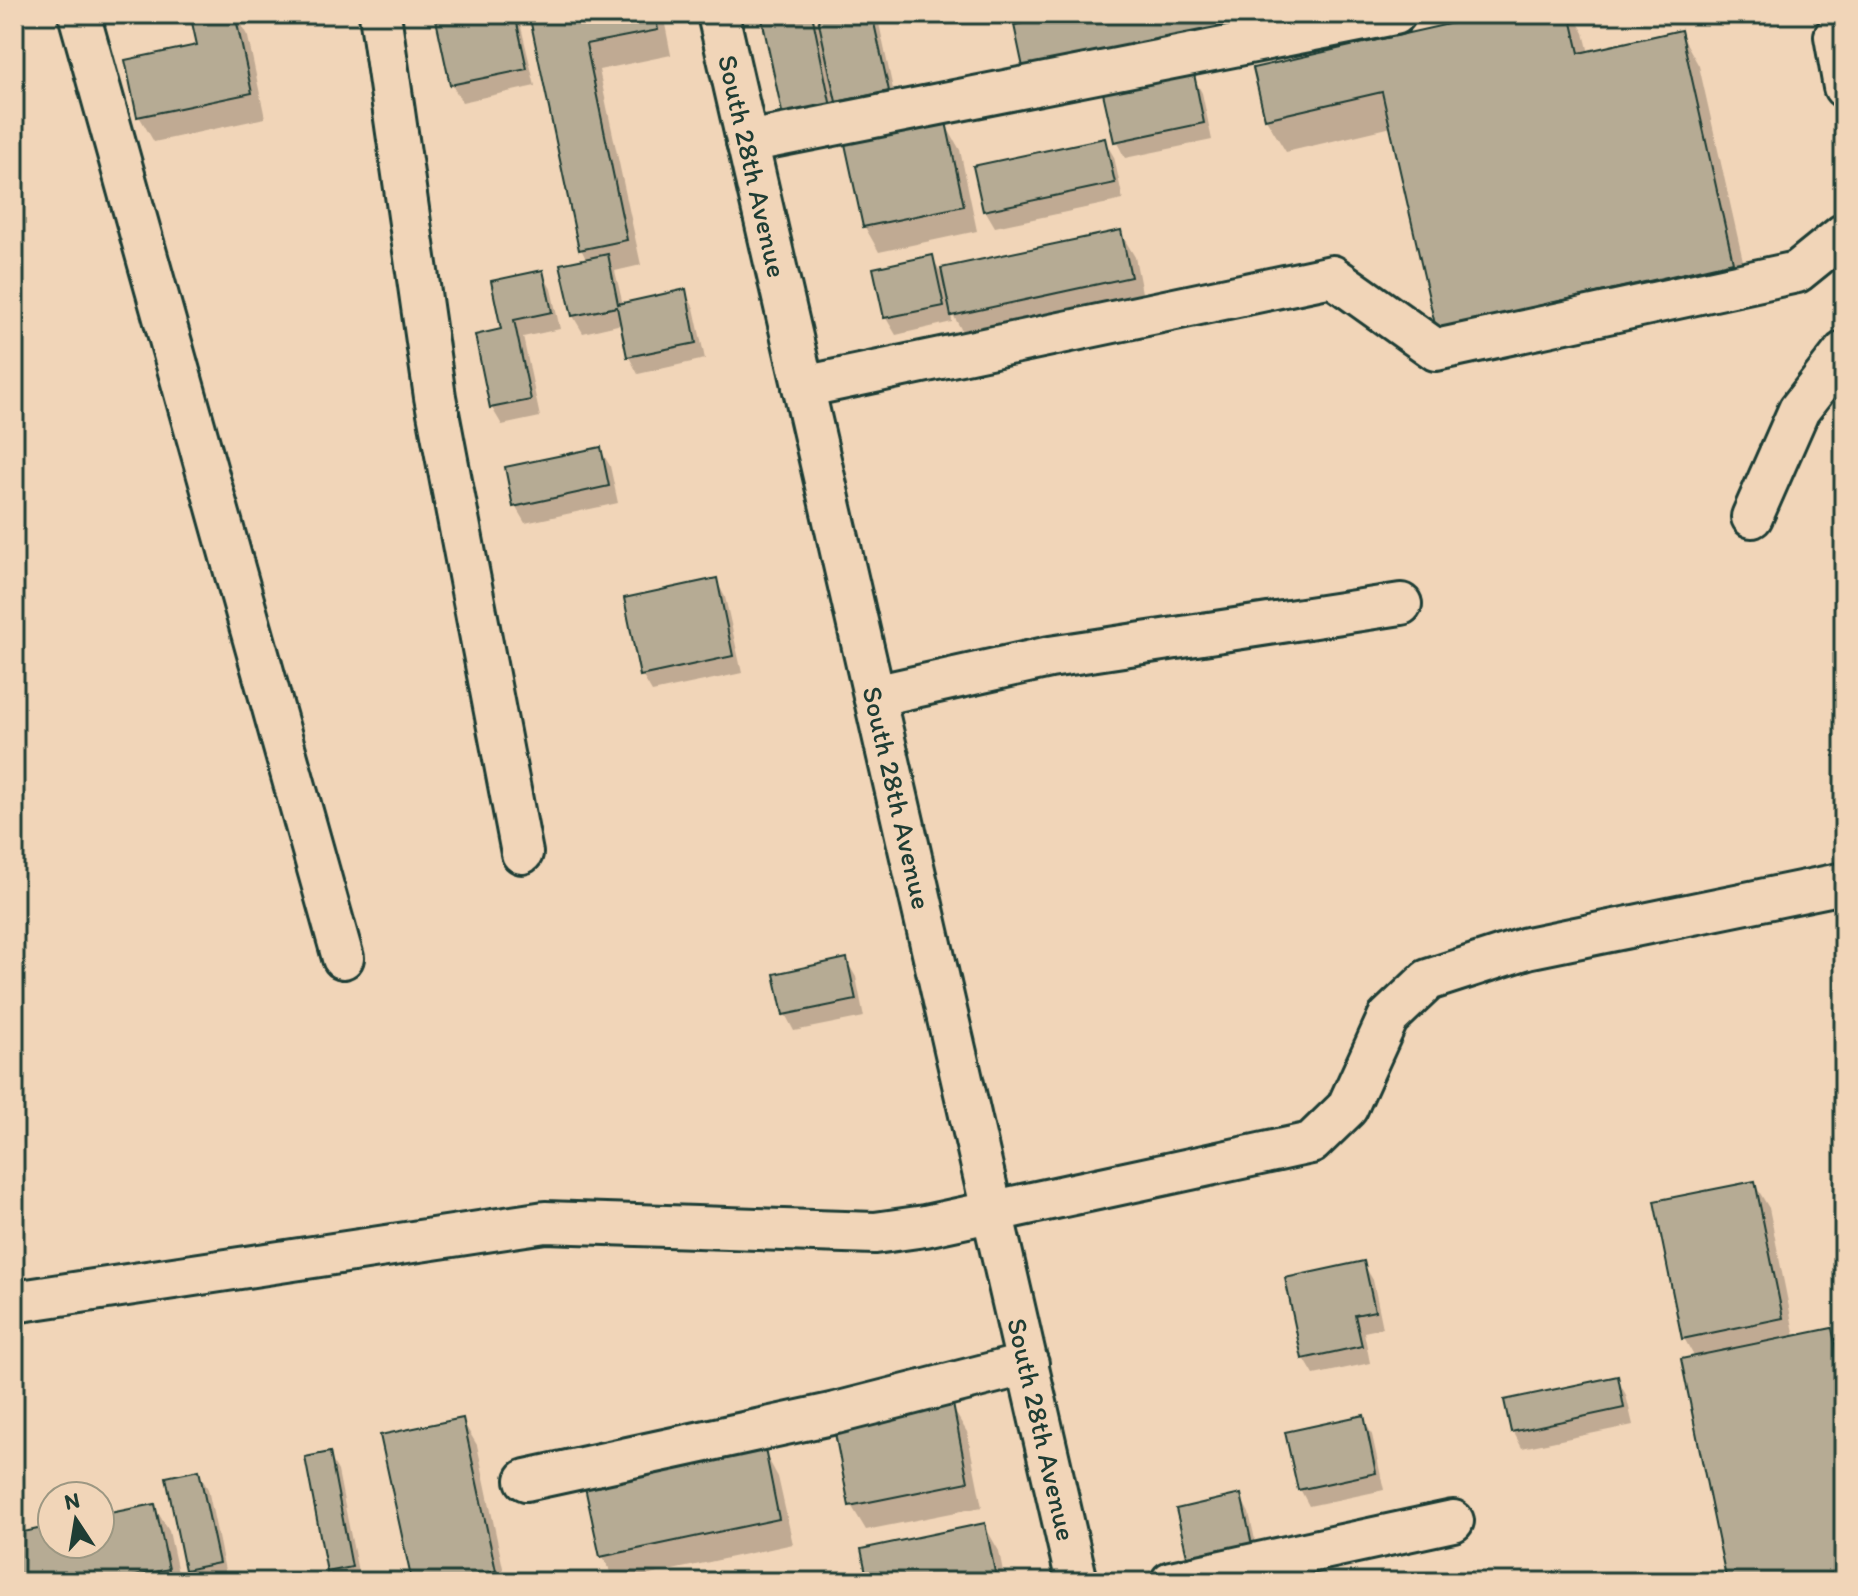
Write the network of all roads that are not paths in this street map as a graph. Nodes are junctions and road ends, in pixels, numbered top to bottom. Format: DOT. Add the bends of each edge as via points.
graph roads {
  1 [pos="79,14"];
  2 [pos="380,14"];
  3 [pos="718,14"];
  4 [pos="1395,14"];
  5 [pos="1844,34"];
  6 [pos="1844,87"];
  7 [pos="747,142"];
  8 [pos="1844,234"];
  9 [pos="1844,352"];
  10 [pos="803,387"];
  11 [pos="1752,517"];
  12 [pos="1401,604"];
  13 [pos="874,696"];
  14 [pos="522,853"];
  15 [pos="1844,883"];
  16 [pos="343,958"];
  17 [pos="992,1210"];
  18 [pos="14,1302"];
  19 [pos="1028,1364"];
  20 [pos="526,1480"];
  21 [pos="1453,1521"];
  22 [pos="1077,1582"];
  23 [pos="1171,1582"];
  1 -- 16 [label="street"];
  2 -- 14 [label="street" via="435,397"];
  3 -- 7 [label="street, South 28th Avenue"];
  4 -- 7 [label="street"];
  5 -- 6 [label="street" via="1835,36"];
  7 -- 10 [label="street, South 28th Avenue"];
  8 -- 10 [label="street" via="1797,272 1436,350 1332,276"];
  9 -- 11 [label="street" via="1799,410"];
  10 -- 13 [label="street, South 28th Avenue"];
  12 -- 13 [label="street" via="1050,657"];
  13 -- 17 [label="street, South 28th Avenue"];
  15 -- 17 [label="street" via="1527,948 1428,980 1388,1018 1347,1108 1311,1143"];
  17 -- 18 [label="street" via="875,1233 545,1222"];
  17 -- 19 [label="street, South 28th Avenue"];
  19 -- 20 [label="street" via="836,1413"];
  19 -- 22 [label="street, South 28th Avenue"];
  21 -- 23 [label="street"];
}
